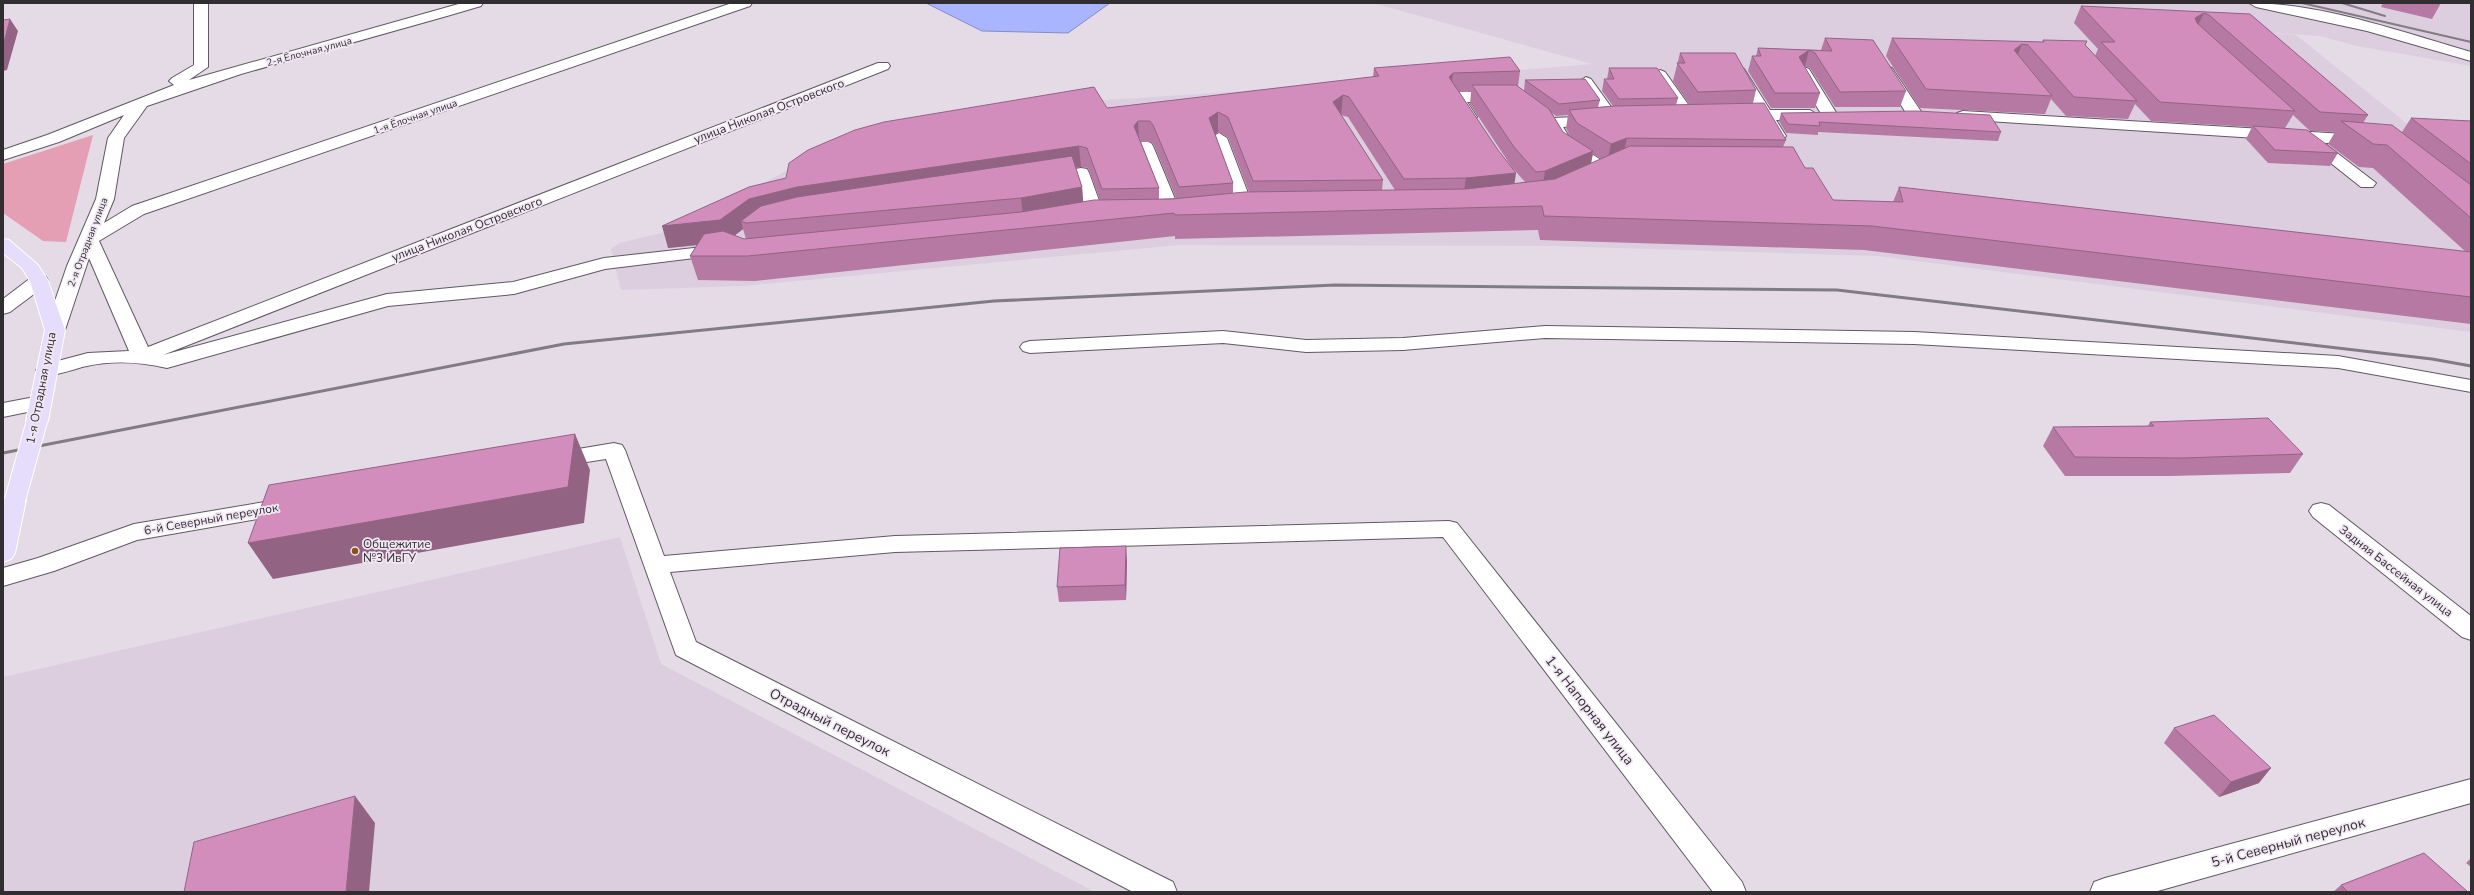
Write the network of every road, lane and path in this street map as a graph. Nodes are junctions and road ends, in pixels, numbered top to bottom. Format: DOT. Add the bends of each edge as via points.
graph roads {
  1 [pos="201,3"];
  2 [pos="427,3"];
  3 [pos="476,3"];
  4 [pos="745,3"];
  5 [pos="2256,3"];
  6 [pos="430,17"];
  7 [pos="2471,57"];
  8 [pos="1881,61"];
  9 [pos="883,66"];
  10 [pos="1739,71"];
  11 [pos="1804,72"];
  12 [pos="1660,74"];
  13 [pos="1586,82"];
  14 [pos="1518,97"];
  15 [pos="143,101"];
  16 [pos="2046,103"];
  17 [pos="2131,111"];
  18 [pos="1765,115"];
  19 [pos="1735,116"];
  20 [pos="1689,117"];
  21 [pos="2288,121"];
  22 [pos="2061,122"];
  23 [pos="2364,126"];
  24 [pos="2146,127"];
  25 [pos="1478,131"];
  26 [pos="2305,137"];
  27 [pos="1219,138"];
  28 [pos="1145,146"];
  29 [pos="1788,152"];
  30 [pos="3,155"];
  31 [pos="1623,164"];
  32 [pos="1607,170"];
  33 [pos="1036,180"];
  34 [pos="1586,180"];
  35 [pos="2367,183"];
  36 [pos="1245,210"];
  37 [pos="1173,216"];
  38 [pos="1097,218"];
  39 [pos="89,239"];
  40 [pos="3,244"];
  41 [pos="736,248"];
  42 [pos="39,281"];
  43 [pos="3,308"];
  44 [pos="54,330"];
  45 [pos="1030,346"];
  46 [pos="142,356"];
  47 [pos="46,370"];
  48 [pos="2471,386"];
  49 [pos="3,410"];
  50 [pos="38,412"];
  51 [pos="535,464"];
  52 [pos="307,503"];
  53 [pos="2321,511"];
  54 [pos="3,553"];
  55 [pos="655,565"];
  56 [pos="3,577"];
  57 [pos="2471,630"];
  58 [pos="2471,791"];
  59 [pos="1162,892"];
  60 [pos="1731,892"];
  61 [pos="2105,892"];
  1 -- 15 [label="street, 2-я Отрадная улица" via="201,67"];
  2 -- 6 [label="street"];
  3 -- 6 [label="street, 2-я Ёлочная улица"];
  4 -- 39 [label="street, 1-я Ёлочная улица" via="138,210"];
  5 -- 7 [label="street" via="2370,27"];
  6 -- 15 [label="street, 2-я Ёлочная улица" via="201,81"];
  8 -- 22 [label="street" via="1921,114"];
  9 -- 46 [label="street, улица Николая Островского"];
  10 -- 18 [label="street"];
  11 -- 18 [label="street" via="1836,114"];
  12 -- 20 [label="street"];
  13 -- 32 [label="street" via="1619,118 1548,119 1567,146"];
  14 -- 25 [label="street" via="1456,97"];
  15 -- 30 [label="street" via="31,147"];
  15 -- 39 [label="street, 2-я Отрадная улица" via="116,138 105,199"];
  16 -- 22 [label="street"];
  17 -- 24 [label="street"];
  18 -- 19 [label="street"];
  18 -- 29 [label="street"];
  21 -- 26 [label="street"];
  22 -- 24 [label="street"];
  23 -- 26 [label="street" via="2376,138"];
  24 -- 26 [label="street"];
  26 -- 35 [label="street"];
  27 -- 36 [label="street"];
  28 -- 37 [label="street"];
  31 -- 32 [label="street"];
  32 -- 34 [label="street"];
  33 -- 38 [label="street" via="1081,174"];
  39 -- 44 [label="street, 2-я Отрадная улица" via="76,266"];
  39 -- 46 [label="street"];
  40 -- 42 [label="main road, 1-я Отрадная улица" via="29,266"];
  41 -- 46 [label="street" via="604,264 514,288 387,300 167,362"];
  42 -- 43 [label="street"];
  42 -- 44 [label="main road, 1-я Отрадная улица"];
  44 -- 47 [label="main road, 1-я Отрадная улица"];
  45 -- 48 [label="street" via="1223,337 1306,346 1403,344 1545,332 1914,338 2338,362"];
  46 -- 47 [label="street, улица Николая Островского" via="88,358"];
  47 -- 50 [label="main road, 1-я Отрадная улица"];
  49 -- 50 [label="street"];
  50 -- 54 [label="main road, 1-я Отрадная улица, bridge"];
  51 -- 55 [label="street, Отрадный переулок" via="614,450"];
  52 -- 56 [label="street, 6-й Северный переулок" via="134,532 45,565"];
  53 -- 57 [label="street, Задняя Бассейная улица"];
  55 -- 59 [label="street, Отрадный переулок" via="685,648"];
  55 -- 60 [label="street, 1-я Напорная улица" via="895,544 1449,529"];
  58 -- 61 [label="street, 5-й Северный переулок"];
}
